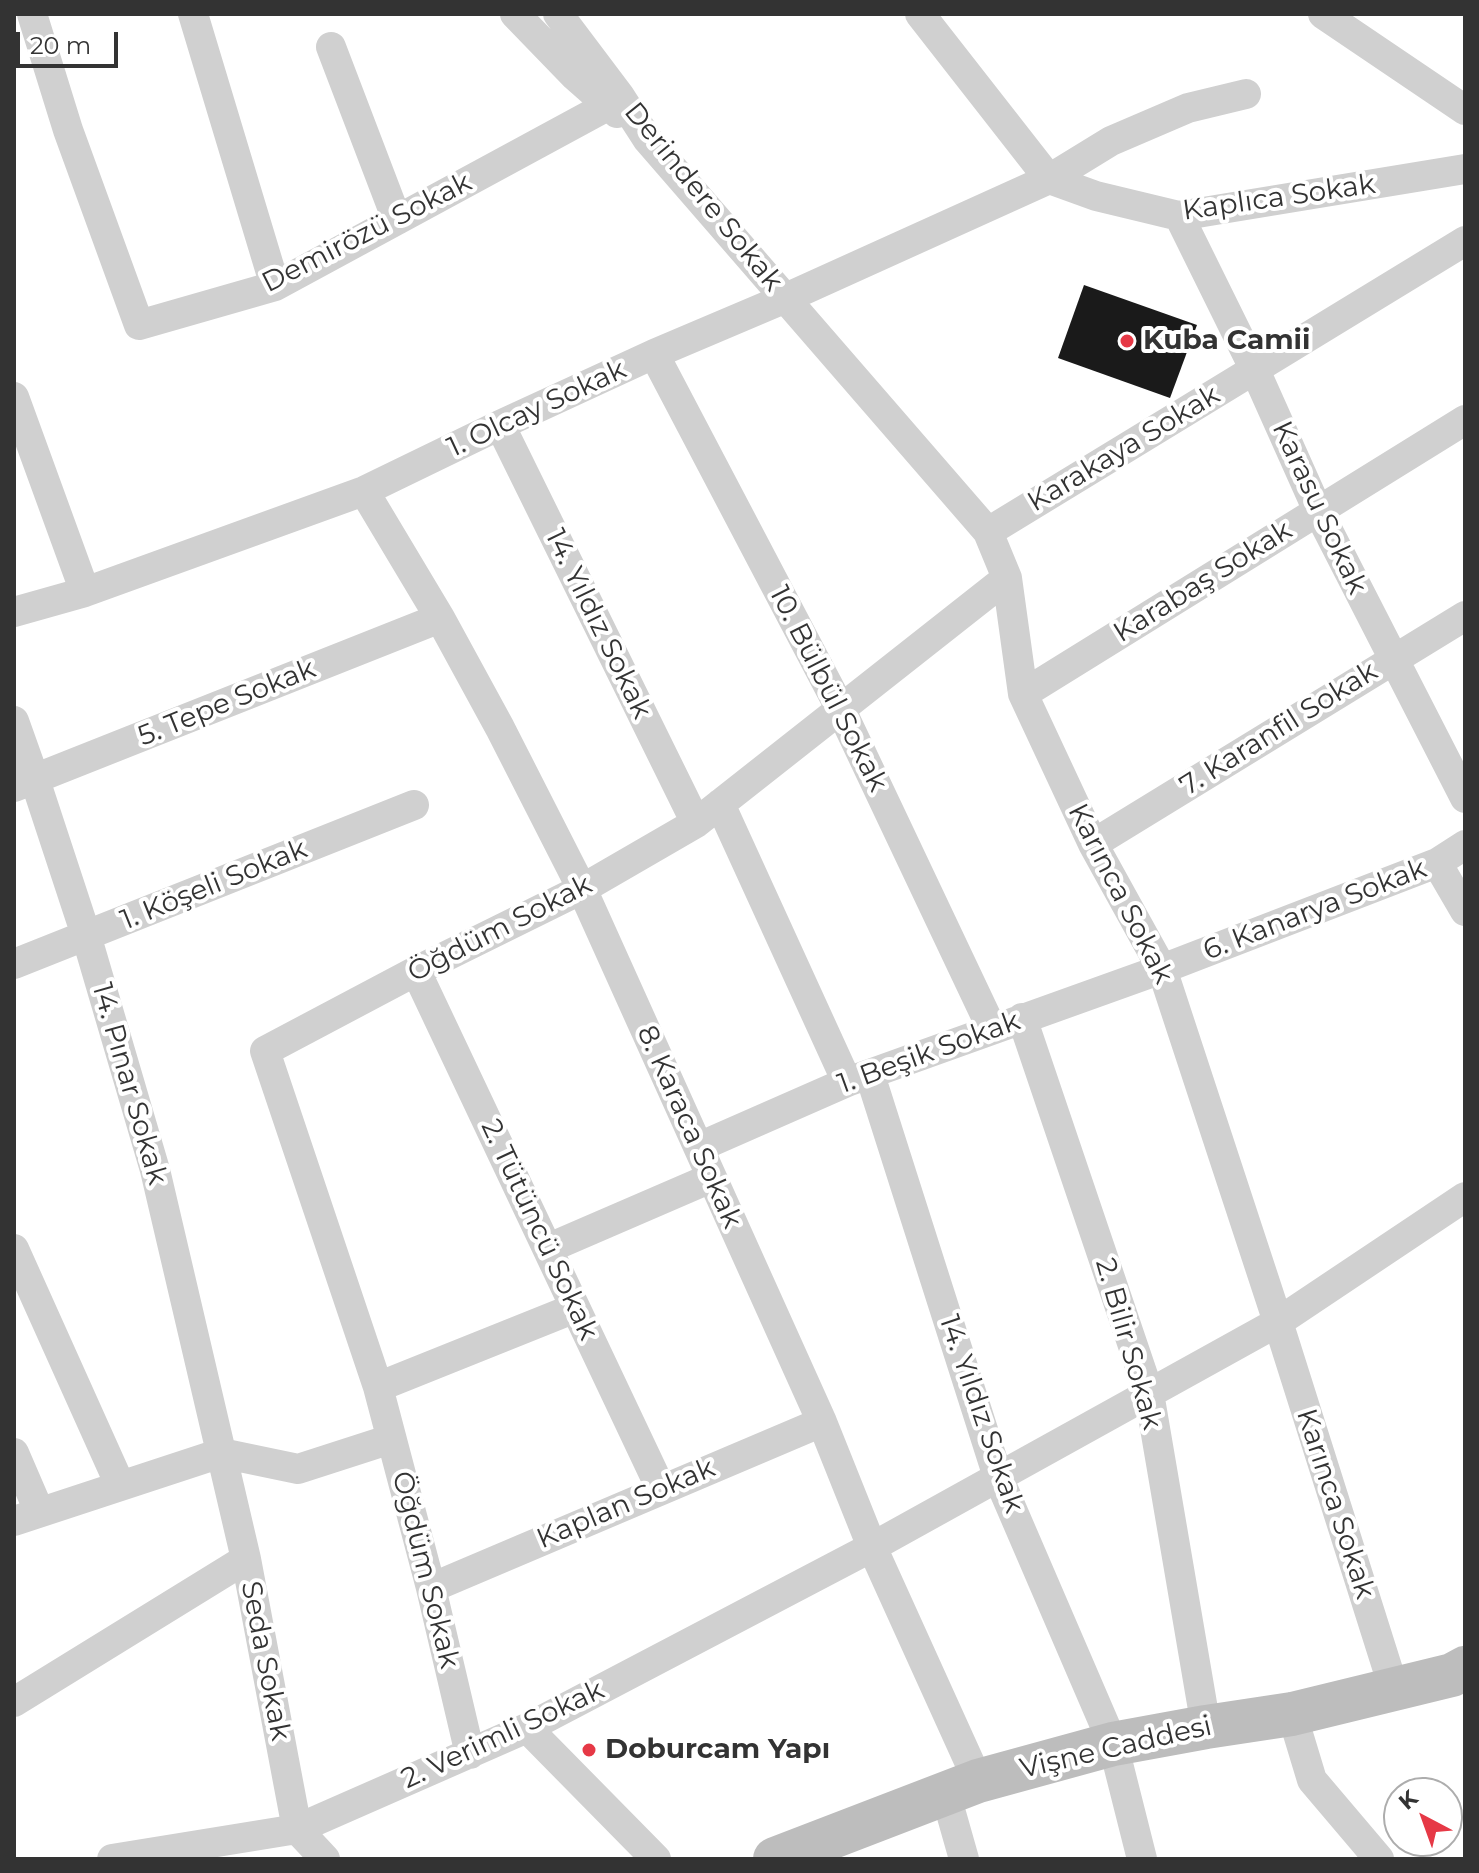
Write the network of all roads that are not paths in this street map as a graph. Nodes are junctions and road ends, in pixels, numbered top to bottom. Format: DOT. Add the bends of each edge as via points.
graph roads {
  1 [pos="32,14"];
  2 [pos="193,14"];
  3 [pos="496,14"];
  4 [pos="515,14"];
  5 [pos="558,14"];
  6 [pos="586,14"];
  7 [pos="920,14"];
  8 [pos="1323,14"];
  9 [pos="543,43"];
  10 [pos="331,47"];
  11 [pos="1246,94"];
  12 [pos="614,100"];
  13 [pos="1465,110"];
  14 [pos="1465,169"];
  15 [pos="1049,179"];
  16 [pos="1179,216"];
  17 [pos="397,220"];
  18 [pos="1465,241"];
  19 [pos="275,286"];
  20 [pos="786,298"];
  21 [pos="654,354"];
  22 [pos="1255,370"];
  23 [pos="14,397"];
  24 [pos="1465,420"];
  25 [pos="500,425"];
  26 [pos="364,491"];
  27 [pos="1318,511"];
  28 [pos="988,532"];
  29 [pos="1007,578"];
  30 [pos="85,592"];
  31 [pos="14,612"];
  32 [pos="1465,616"];
  33 [pos="440,618"];
  34 [pos="1393,659"];
  35 [pos="1023,694"];
  36 [pos="840,708"];
  37 [pos="14,721"];
  38 [pos="25,784"];
  39 [pos="1465,798"];
  40 [pos="720,804"];
  41 [pos="414,805"];
  42 [pos="696,823"];
  43 [pos="1093,844"];
  44 [pos="1465,845"];
  45 [pos="1437,863"];
  46 [pos="582,889"];
  47 [pos="1465,911"];
  48 [pos="86,935"];
  49 [pos="14,964"];
  50 [pos="1162,969"];
  51 [pos="416,971"];
  52 [pos="1022,1018"];
  53 [pos="992,1029"];
  54 [pos="858,1079"];
  55 [pos="699,1147"];
  56 [pos="711,1178"];
  57 [pos="1465,1197"];
  58 [pos="549,1248"];
  59 [pos="14,1249"];
  60 [pos="575,1308"];
  61 [pos="1278,1322"];
  62 [pos="378,1387"];
  63 [pos="1149,1393"];
  64 [pos="822,1422"];
  65 [pos="391,1439"];
  66 [pos="14,1453"];
  67 [pos="221,1453"];
  68 [pos="998,1477"];
  69 [pos="120,1485"];
  70 [pos="661,1489"];
  71 [pos="26,1516"];
  72 [pos="872,1547"];
  73 [pos="246,1559"];
  74 [pos="431,1588"];
  75 [pos="1461,1677"];
  76 [pos="1394,1689"];
  77 [pos="14,1702"];
  78 [pos="1292,1714"];
  79 [pos="1206,1727"];
  80 [pos="527,1728"];
  81 [pos="1113,1744"];
  82 [pos="470,1754"];
  83 [pos="962,1786"];
  84 [pos="297,1829"];
  85 [pos="780,1858"];
  86 [pos="112,1859"];
  87 [pos="325,1859"];
  88 [pos="656,1859"];
  89 [pos="964,1859"];
  90 [pos="1142,1859"];
  91 [pos="1379,1859"];
  1 -- 19 [label="street, Demirözü Sokak" via="139,325"];
  2 -- 19 [label="street"];
  3 -- 9 [label="street"];
  4 -- 9 [label="street"];
  5 -- 12 [label="street"];
  6 -- 12 [label="street"];
  7 -- 15 [label="street"];
  8 -- 13 [label="street"];
  9 -- 12 [label="street" via="575,76"];
  10 -- 17 [label="street"];
  11 -- 15 [label="street, 1. Olcay Sokak" via="1188,108 1111,141"];
  12 -- 17 [label="street, Demirözü Sokak"];
  12 -- 20 [label="street, Derindere Sokak"];
  14 -- 16 [label="street, Kaplıca Sokak"];
  15 -- 16 [label="street, Kaplıca Sokak"];
  15 -- 20 [label="street, 1. Olcay Sokak"];
  16 -- 22 [label="street, Karasu Sokak"];
  17 -- 19 [label="street, Demirözü Sokak"];
  18 -- 22 [label="street, Karakaya Sokak"];
  20 -- 21 [label="street, 1. Olcay Sokak"];
  20 -- 28 [label="street, Karınca Sokak"];
  21 -- 25 [label="street, 1. Olcay Sokak"];
  21 -- 36 [label="street, 10. Bülbül Sokak"];
  22 -- 27 [label="street, Karasu Sokak"];
  22 -- 28 [label="street, Karakaya Sokak"];
  23 -- 30 [label="street"];
  24 -- 27 [label="street, Karabaş Sokak"];
  25 -- 26 [label="street, 1. Olcay Sokak"];
  25 -- 42 [label="street, 14. Yıldız Sokak"];
  26 -- 30 [label="street, 1. Olcay Sokak"];
  26 -- 33 [label="street, 8. Karaca Sokak"];
  27 -- 34 [label="street, Karasu Sokak"];
  27 -- 35 [label="street, Karabaş Sokak"];
  28 -- 29 [label="street, Karınca Sokak"];
  29 -- 35 [label="street, Karınca Sokak"];
  29 -- 36 [label="street, Öğdüm Sokak"];
  30 -- 31 [label="street, 1. Olcay Sokak"];
  32 -- 34 [label="street, 7. Karanfil Sokak"];
  33 -- 38 [label="street, 5. Tepe Sokak"];
  33 -- 46 [label="street, 8. Karaca Sokak"];
  34 -- 39 [label="street, Karasu Sokak"];
  34 -- 43 [label="street, 7. Karanfil Sokak"];
  35 -- 43 [label="street, Karınca Sokak"];
  36 -- 40 [label="street, Öğdüm Sokak"];
  36 -- 53 [label="street, 10. Bülbül Sokak"];
  37 -- 38 [label="street, 14. Pınar Sokak"];
  38 -- 48 [label="street, 14. Pınar Sokak"];
  40 -- 42 [label="street, Öğdüm Sokak"];
  40 -- 54 [label="street, 14. Yıldız Sokak"];
  41 -- 48 [label="street, 1. Köşeli Sokak"];
  42 -- 46 [label="street, Öğdüm Sokak"];
  43 -- 50 [label="street, Karınca Sokak"];
  44 -- 45 [label="street, 6. Kanarya Sokak"];
  45 -- 47 [label="street"];
  45 -- 50 [label="street, 6. Kanarya Sokak"];
  46 -- 51 [label="street, Öğdüm Sokak"];
  46 -- 55 [label="street, 8. Karaca Sokak"];
  48 -- 49 [label="street, 1. Köşeli Sokak"];
  48 -- 67 [label="street, 14. Pınar Sokak" via="155,1170"];
  50 -- 52 [label="street, 1. Beşik Sokak"];
  50 -- 61 [label="street, Karınca Sokak"];
  51 -- 58 [label="street, 2. Tütüncü Sokak"];
  51 -- 62 [label="street, Öğdüm Sokak" via="265,1051"];
  52 -- 53 [label="street, 1. Beşik Sokak"];
  52 -- 63 [label="street, 2. Bilir Sokak"];
  53 -- 54 [label="street, 1. Beşik Sokak"];
  54 -- 55 [label="street, 1. Beşik Sokak"];
  54 -- 68 [label="street, 14. Yıldız Sokak"];
  55 -- 56 [label="street, 8. Karaca Sokak"];
  56 -- 58 [label="street"];
  56 -- 64 [label="street, 8. Karaca Sokak"];
  57 -- 61 [label="street"];
  58 -- 60 [label="street, 2. Tütüncü Sokak"];
  59 -- 69 [label="street"];
  60 -- 62 [label="street"];
  60 -- 70 [label="street, 2. Tütüncü Sokak"];
  61 -- 63 [label="street"];
  61 -- 76 [label="street, Karınca Sokak"];
  62 -- 65 [label="street, Öğdüm Sokak"];
  63 -- 68 [label="street"];
  63 -- 79 [label="street, 2. Bilir Sokak"];
  64 -- 70 [label="street, Kaplan Sokak"];
  64 -- 72 [label="street, 8. Karaca Sokak"];
  65 -- 67 [label="street" via="298,1469"];
  65 -- 74 [label="street, Öğdüm Sokak"];
  66 -- 71 [label="street"];
  67 -- 69 [label="street"];
  67 -- 73 [label="street, Seda Sokak"];
  68 -- 72 [label="street"];
  68 -- 81 [label="street, 14. Yıldız Sokak"];
  69 -- 71 [label="street"];
  70 -- 74 [label="street, Kaplan Sokak"];
  72 -- 80 [label="street, 2. Verimli Sokak"];
  72 -- 83 [label="street, 8. Karaca Sokak"];
  73 -- 77 [label="street"];
  73 -- 84 [label="street, Seda Sokak"];
  74 -- 82 [label="street, Öğdüm Sokak"];
  75 -- 76 [label="main road, Vişne Caddesi"];
  76 -- 78 [label="main road, Vişne Caddesi"];
  78 -- 79 [label="main road, Vişne Caddesi"];
  78 -- 91 [label="street" via="1312,1780"];
  79 -- 81 [label="main road, Vişne Caddesi"];
  80 -- 82 [label="street, 2. Verimli Sokak"];
  80 -- 88 [label="street"];
  81 -- 83 [label="main road, Vişne Caddesi"];
  81 -- 90 [label="street, 14. Yıldız Sokak"];
  82 -- 84 [label="street, 2. Verimli Sokak"];
  83 -- 85 [label="main road, Vişne Caddesi"];
  83 -- 89 [label="street, 8. Karaca Sokak"];
  84 -- 86 [label="street, 2. Verimli Sokak"];
  84 -- 87 [label="street"];
}
